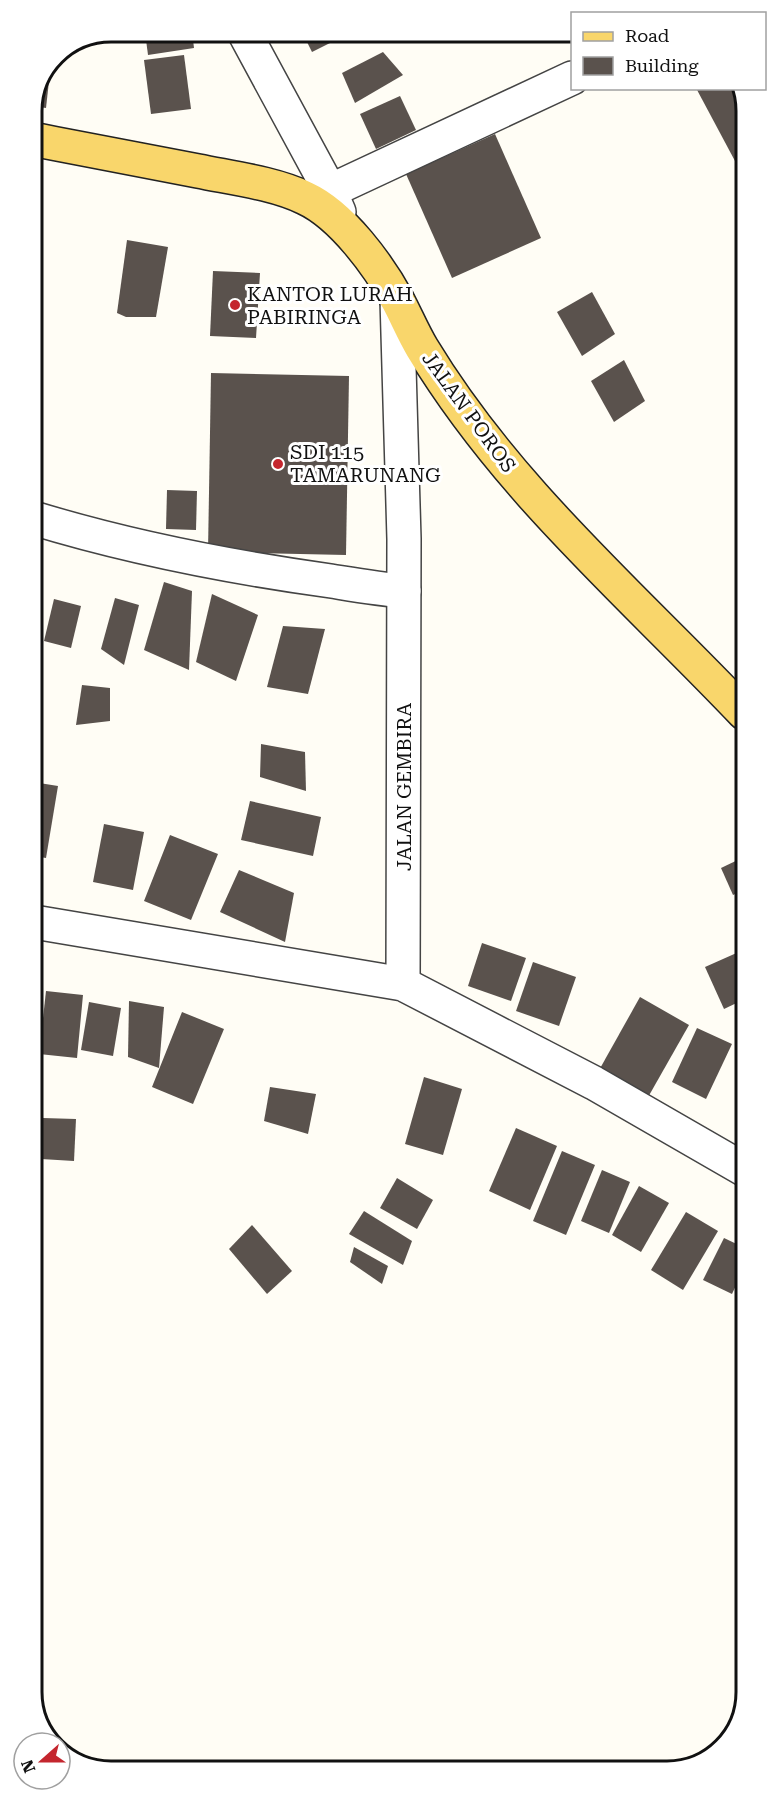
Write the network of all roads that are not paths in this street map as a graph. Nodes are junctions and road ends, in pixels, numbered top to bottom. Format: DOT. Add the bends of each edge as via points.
graph roads {
  1 [pos="249,42"];
  2 [pos="571,79"];
  3 [pos="42,141"];
  4 [pos="330,191"];
  5 [pos="348,233"];
  6 [pos="397,299"];
  7 [pos="42,521"];
  8 [pos="404,591"];
  9 [pos="736,705"];
  10 [pos="42,923"];
  11 [pos="403,984"];
  12 [pos="736,1165"];
  1 -- 4 [label="street"];
  2 -- 4 [label="street"];
  3 -- 5 [label="main road, JALAN POROS" via="278,189 305,198 326,211"];
  4 -- 5 [label="street"];
  5 -- 6 [label="main road, JALAN POROS"];
  6 -- 8 [label="street, JALAN GEMBIRA"];
  6 -- 9 [label="main road, JALAN POROS" via="421,347 462,409 551,519"];
  7 -- 8 [label="street" via="186,558"];
  8 -- 11 [label="street, JALAN GEMBIRA"];
  10 -- 11 [label="street"];
  11 -- 12 [label="street" via="594,1083"];
}
